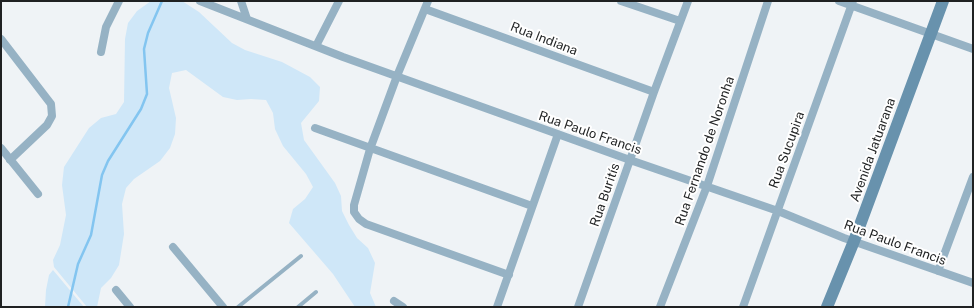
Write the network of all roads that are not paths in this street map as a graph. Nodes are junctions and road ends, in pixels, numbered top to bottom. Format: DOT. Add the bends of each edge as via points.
graph roads {
  1 [pos="119,1"];
  2 [pos="200,1"];
  3 [pos="240,1"];
  4 [pos="338,1"];
  5 [pos="621,1"];
  6 [pos="688,1"];
  7 [pos="768,1"];
  8 [pos="838,1"];
  9 [pos="943,1"];
  10 [pos="852,3"];
  11 [pos="427,5"];
  12 [pos="247,19"];
  13 [pos="680,21"];
  14 [pos="932,34"];
  15 [pos="1,40"];
  16 [pos="316,46"];
  17 [pos="973,49"];
  18 [pos="101,52"];
  19 [pos="397,76"];
  20 [pos="654,92"];
  21 [pos="315,128"];
  22 [pos="558,134"];
  23 [pos="1,148"];
  24 [pos="370,149"];
  25 [pos="10,160"];
  26 [pos="630,160"];
  27 [pos="973,177"];
  28 [pos="707,186"];
  29 [pos="38,194"];
  30 [pos="532,206"];
  31 [pos="778,211"];
  32 [pos="854,241"];
  33 [pos="172,247"];
  34 [pos="302,256"];
  35 [pos="938,271"];
  36 [pos="509,275"];
  37 [pos="973,284"];
  38 [pos="116,290"];
  39 [pos="316,292"];
  40 [pos="394,302"];
  41 [pos="244,303"];
  42 [pos="130,307"];
  43 [pos="223,307"];
  44 [pos="238,307"];
  45 [pos="247,307"];
  46 [pos="298,307"];
  47 [pos="403,307"];
  48 [pos="497,307"];
  49 [pos="578,307"];
  50 [pos="660,307"];
  51 [pos="743,307"];
  52 [pos="827,307"];
  1 -- 18 [label="street" via="106,26"];
  2 -- 12 [label="street, Rua Paulo Francis"];
  3 -- 12 [label="street"];
  4 -- 16 [label="street"];
  5 -- 13 [label="street"];
  6 -- 13 [label="street, Rua Buritís"];
  7 -- 28 [label="street, Rua Fernando de Noronha"];
  8 -- 10 [label="street"];
  9 -- 14 [label="street, Avenida Jatuarana"];
  10 -- 14 [label="street"];
  10 -- 31 [label="street, Rua Sucupira"];
  11 -- 19 [label="street"];
  11 -- 20 [label="street, Rua Indiana"];
  12 -- 16 [label="street, Rua Paulo Francis"];
  13 -- 20 [label="street, Rua Buritís"];
  14 -- 17 [label="street"];
  14 -- 32 [label="street, Avenida Jatuarana"];
  15 -- 25 [label="street" via="51,104 52,116 47,125"];
  16 -- 19 [label="street, Rua Paulo Francis"];
  19 -- 22 [label="street, Rua Paulo Francis"];
  19 -- 24 [label="street"];
  20 -- 26 [label="street, Rua Buritís"];
  21 -- 24 [label="street"];
  22 -- 26 [label="street, Rua Paulo Francis"];
  22 -- 30 [label="street"];
  23 -- 25 [label="street"];
  24 -- 30 [label="street"];
  24 -- 36 [label="street" via="354,205 354,212 359,219 366,224"];
  25 -- 29 [label="street"];
  26 -- 28 [label="street, Rua Paulo Francis"];
  26 -- 49 [label="street, Rua Buritís"];
  27 -- 35 [label="street"];
  28 -- 31 [label="street, Rua Paulo Francis"];
  28 -- 50 [label="street, Rua Fernando de Noronha"];
  30 -- 36 [label="street"];
  31 -- 32 [label="street, Rua Paulo Francis"];
  31 -- 51 [label="street, Rua Sucupira"];
  32 -- 35 [label="street, Rua Paulo Francis"];
  32 -- 52 [label="street, Avenida Jatuarana"];
  33 -- 43 [label="street"];
  34 -- 41 [label="lane"];
  35 -- 37 [label="street, Rua Paulo Francis"];
  36 -- 48 [label="street"];
  38 -- 42 [label="street"];
  39 -- 46 [label="lane"];
  40 -- 47 [label="street"];
  41 -- 44 [label="lane"];
  41 -- 45 [label="lane"];
}
